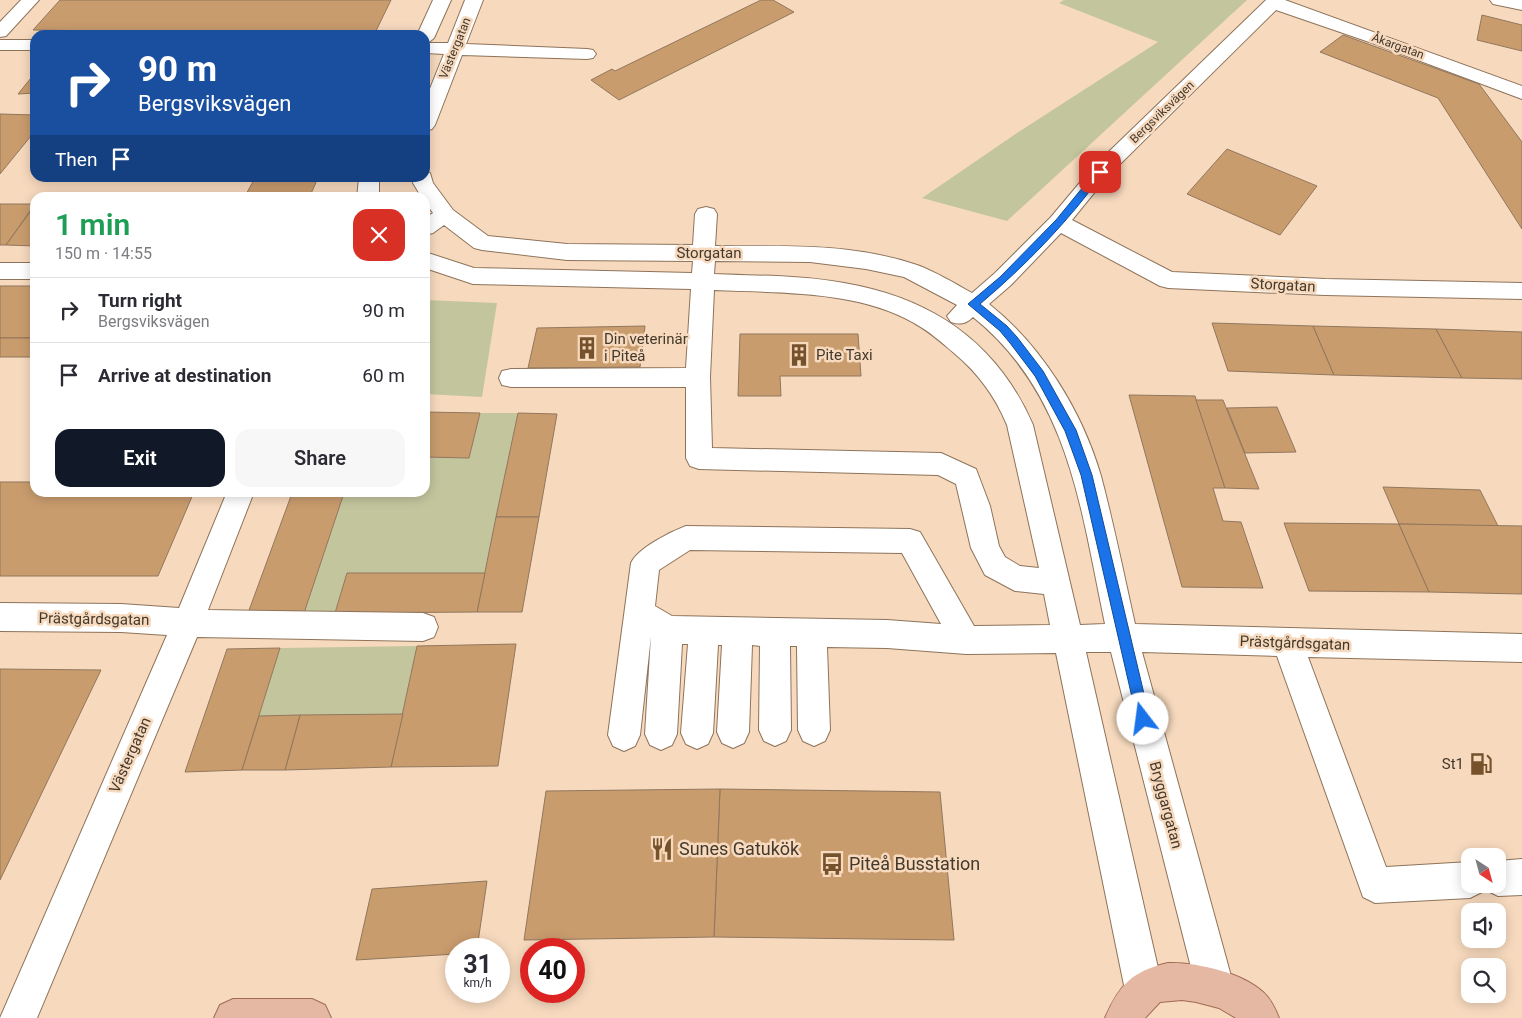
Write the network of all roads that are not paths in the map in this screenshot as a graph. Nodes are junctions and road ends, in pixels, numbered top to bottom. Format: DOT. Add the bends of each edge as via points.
graph roads {
  1 [pos="30,0"];
  2 [pos="442,0"];
  3 [pos="474,0"];
  4 [pos="1499,0"];
  5 [pos="1275,1"];
  6 [pos="1522,5"];
  7 [pos="429,30"];
  8 [pos="0,32"];
  9 [pos="0,45"];
  10 [pos="30,45"];
  11 [pos="430,48"];
  12 [pos="455,48"];
  13 [pos="587,54"];
  14 [pos="1522,93"];
  15 [pos="430,112"];
  16 [pos="430,194"];
  17 [pos="706,214"];
  18 [pos="444,215"];
  19 [pos="1059,222"];
  20 [pos="430,225"];
  21 [pos="703,253"];
  22 [pos="430,262"];
  23 [pos="0,271"];
  24 [pos="30,271"];
  25 [pos="702,282"];
  26 [pos="1522,291"];
  27 [pos="973,304"];
  28 [pos="936,326"];
  29 [pos="698,377"];
  30 [pos="510,378"];
  31 [pos="239,497"];
  32 [pos="1057,583"];
  33 [pos="640,613"];
  34 [pos="0,617"];
  35 [pos="188,622"];
  36 [pos="423,627"];
  37 [pos="668,630"];
  38 [pos="704,631"];
  39 [pos="738,631"];
  40 [pos="775,631"];
  41 [pos="812,632"];
  42 [pos="1068,638"];
  43 [pos="1124,638"];
  44 [pos="966,640"];
  45 [pos="1288,643"];
  46 [pos="1522,648"];
  47 [pos="775,730"];
  48 [pos="814,730"];
  49 [pos="734,732"];
  50 [pos="697,733"];
  51 [pos="661,734"];
  52 [pos="624,735"];
  53 [pos="1522,877"];
  54 [pos="1506,878"];
  55 [pos="1461,880"];
  56 [pos="1215,987"];
  57 [pos="1126,1011"];
  58 [pos="18,1018"];
  59 [pos="233,1018"];
  60 [pos="312,1018"];
  61 [pos="1260,1018"];
  1 -- 8 [label="street"];
  2 -- 7 [label="street"];
  3 -- 12 [label="street, Västergatan"];
  4 -- 6 [label="street"];
  5 -- 14 [label="street, Åkargatan"];
  5 -- 19 [label="street, Bergsviksvägen" via="1100,172"];
  9 -- 10 [label="street"];
  11 -- 12 [label="street"];
  12 -- 13 [label="street"];
  12 -- 15 [label="street, Västergatan"];
  16 -- 18 [label="street"];
  17 -- 21 [label="street"];
  18 -- 20 [label="street"];
  18 -- 21 [label="street, Storgatan" via="482,243 567,252"];
  19 -- 26 [label="street, Storgatan" via="1168,280"];
  19 -- 27 [label="street, Bergsviksvägen" via="1003,279"];
  21 -- 25 [label="street"];
  21 -- 27 [label="street, Storgatan" via="810,254 866,261 910,271"];
  22 -- 25 [label="street, Storgatan" via="473,276"];
  23 -- 24 [label="street"];
  25 -- 28 [label="street, Storgatan" via="806,286 845,291 898,306"];
  25 -- 29 [label="street"];
  27 -- 28 [label="street, Bergsviksvägen"];
  27 -- 43 [label="street, Bryggargatan" via="1014,340 1039,374 1070,430 1087,475"];
  28 -- 32 [label="street" via="976,358 996,380 1011,404 1022,435"];
  29 -- 30 [label="street"];
  29 -- 32 [label="street" via="699,458 941,464 967,477 985,548 995,566 1015,578"];
  31 -- 35 [label="street, Västergatan"];
  32 -- 42 [label="street"];
  33 -- 37 [label="street"];
  33 -- 44 [label="street" via="645,563 686,538 910,541"];
  33 -- 52 [label="street"];
  34 -- 35 [label="street, Prästgårdsgatan"];
  35 -- 36 [label="street, Prästgårdsgatan"];
  35 -- 58 [label="street, Västergatan"];
  37 -- 38 [label="street, Prästgårdsgatan"];
  37 -- 51 [label="street"];
  38 -- 39 [label="street, Prästgårdsgatan"];
  38 -- 50 [label="street"];
  39 -- 40 [label="street, Prästgårdsgatan"];
  39 -- 49 [label="street"];
  40 -- 41 [label="street, Prästgårdsgatan"];
  40 -- 47 [label="street"];
  41 -- 44 [label="street, Prästgårdsgatan"];
  41 -- 48 [label="street"];
  42 -- 43 [label="street, Prästgårdsgatan"];
  42 -- 44 [label="street, Prästgårdsgatan"];
  42 -- 57 [label="street"];
  43 -- 45 [label="street, Prästgårdsgatan"];
  43 -- 56 [label="street, Bryggargatan"];
  45 -- 46 [label="street, Prästgårdsgatan"];
  45 -- 55 [label="street" via="1374,885"];
  53 -- 54 [label="street"];
  56 -- 57 [label="main road" via="1188,982 1161,983"];
  56 -- 61 [label="main road" via="1248,1004"];
  59 -- 60 [label="main road"];
}
